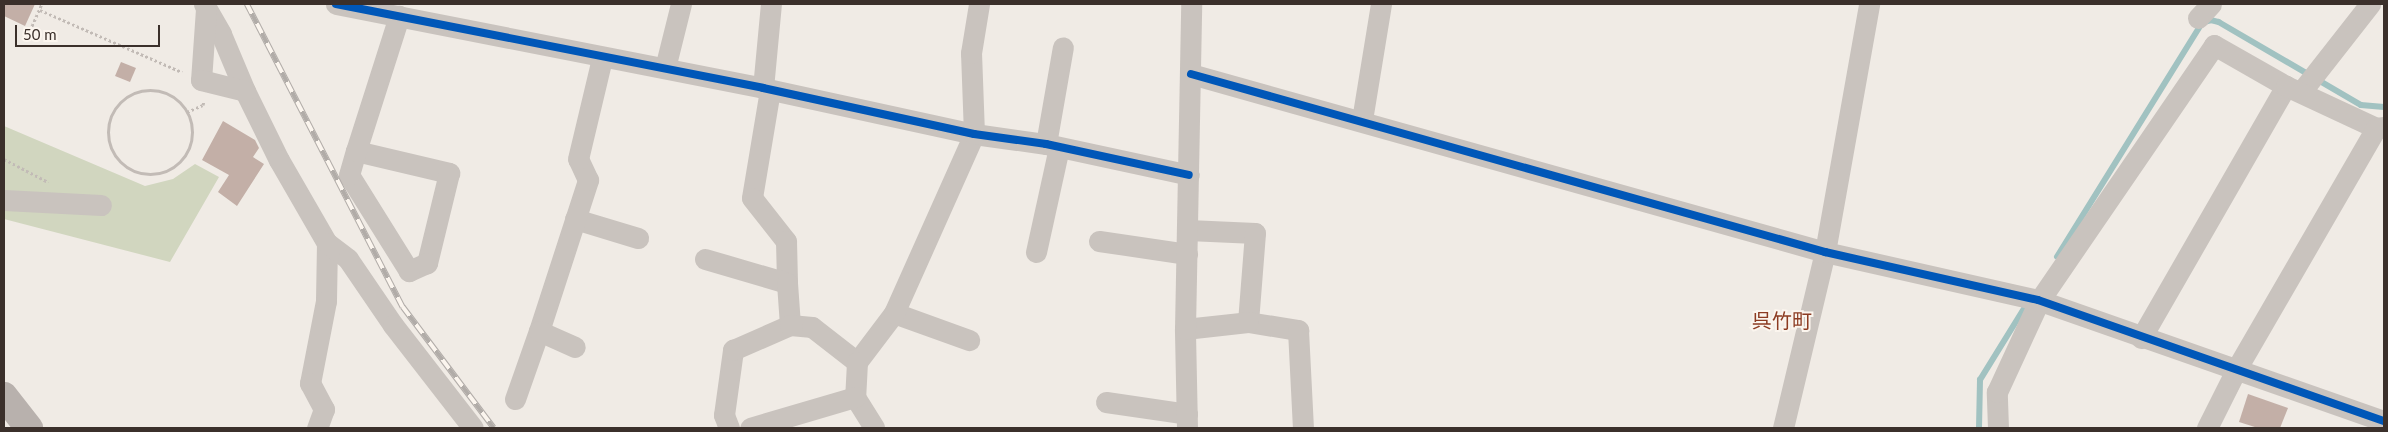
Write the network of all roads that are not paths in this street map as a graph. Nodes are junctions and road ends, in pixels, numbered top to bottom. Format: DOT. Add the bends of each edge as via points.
graph roads {
  1 [pos="336,4"];
  2 [pos="681,4"];
  3 [pos="771,4"];
  4 [pos="979,4"];
  5 [pos="1191,4"];
  6 [pos="1381,4"];
  7 [pos="1869,4"];
  8 [pos="2370,4"];
  9 [pos="211,5"];
  10 [pos="399,16"];
  11 [pos="1063,48"];
  12 [pos="602,58"];
  13 [pos="665,68"];
  14 [pos="1191,74"];
  15 [pos="2297,88"];
  16 [pos="766,89"];
  17 [pos="245,91"];
  18 [pos="1362,120"];
  19 [pos="2380,128"];
  20 [pos="974,134"];
  21 [pos="1053,146"];
  22 [pos="356,151"];
  23 [pos="1188,174"];
  24 [pos="4,200"];
  25 [pos="101,205"];
  26 [pos="575,219"];
  27 [pos="1188,230"];
  28 [pos="638,238"];
  29 [pos="1099,241"];
  30 [pos="326,243"];
  31 [pos="1036,252"];
  32 [pos="1825,252"];
  33 [pos="1187,254"];
  34 [pos="705,259"];
  35 [pos="786,283"];
  36 [pos="2031,299"];
  37 [pos="894,313"];
  38 [pos="1248,322"];
  39 [pos="790,325"];
  40 [pos="1185,329"];
  41 [pos="539,331"];
  42 [pos="2141,338"];
  43 [pos="969,340"];
  44 [pos="575,347"];
  45 [pos="857,362"];
  46 [pos="2237,368"];
  47 [pos="4,396"];
  48 [pos="855,397"];
  49 [pos="515,399"];
  50 [pos="1106,402"];
  51 [pos="1187,421"];
  52 [pos="2384,422"];
  53 [pos="29,428"];
  54 [pos="317,428"];
  55 [pos="473,428"];
  56 [pos="729,428"];
  57 [pos="750,428"];
  58 [pos="874,428"];
  59 [pos="1303,428"];
  60 [pos="1783,428"];
  61 [pos="1998,428"];
  62 [pos="2207,428"];
  1 -- 10 [label="street"];
  2 -- 13 [label="street"];
  3 -- 16 [label="street"];
  4 -- 20 [label="street" via="970,53"];
  5 -- 14 [label="street"];
  6 -- 18 [label="street"];
  7 -- 32 [label="street"];
  8 -- 15 [label="street" via="2321,66"];
  9 -- 17 [label="street"];
  9 -- 17 [label="street" via="201,80"];
  10 -- 12 [label="street"];
  10 -- 22 [label="street"];
  11 -- 21 [label="street"];
  12 -- 13 [label="street"];
  12 -- 26 [label="street" via="578,159 588,180"];
  13 -- 16 [label="street"];
  14 -- 18 [label="street"];
  14 -- 23 [label="street"];
  15 -- 19 [label="street"];
  15 -- 36 [label="street" via="2214,45"];
  15 -- 42 [label="street"];
  16 -- 20 [label="street"];
  16 -- 35 [label="street" via="752,198 786,241"];
  17 -- 30 [label="street"];
  18 -- 32 [label="street"];
  19 -- 46 [label="street"];
  20 -- 21 [label="street"];
  20 -- 37 [label="street"];
  21 -- 23 [label="street"];
  21 -- 31 [label="street"];
  22 -- 22 [label="street" via="349,175 404,263 410,271 427,263 449,173"];
  23 -- 27 [label="street"];
  24 -- 25 [label="street"];
  26 -- 28 [label="street"];
  26 -- 41 [label="street"];
  27 -- 33 [label="street"];
  27 -- 38 [label="street" via="1255,233"];
  29 -- 33 [label="street"];
  30 -- 54 [label="street" via="326,301 310,383 324,409"];
  30 -- 55 [label="street" via="348,259 393,325"];
  32 -- 36 [label="street"];
  32 -- 60 [label="street"];
  33 -- 40 [label="street"];
  34 -- 35 [label="street"];
  35 -- 39 [label="street"];
  36 -- 42 [label="street"];
  36 -- 61 [label="street" via="1997,392"];
  37 -- 43 [label="street"];
  37 -- 45 [label="street"];
  38 -- 40 [label="street"];
  38 -- 59 [label="street" via="1298,330"];
  39 -- 45 [label="street" via="812,327"];
  39 -- 56 [label="street" via="733,350 724,414"];
  40 -- 51 [label="street"];
  41 -- 44 [label="street"];
  41 -- 49 [label="street"];
  42 -- 46 [label="street"];
  45 -- 48 [label="street"];
  46 -- 52 [label="street"];
  46 -- 62 [label="street"];
  47 -- 53 [label="main road"];
  48 -- 57 [label="street"];
  48 -- 58 [label="street"];
  50 -- 51 [label="street"];
}
